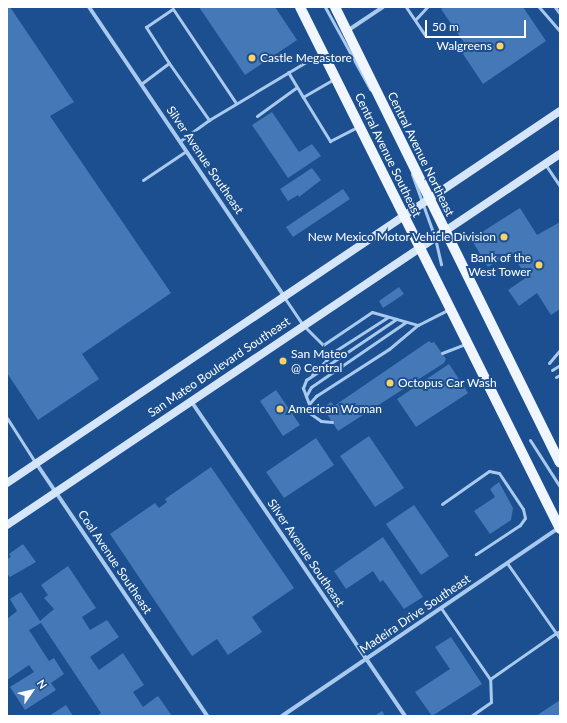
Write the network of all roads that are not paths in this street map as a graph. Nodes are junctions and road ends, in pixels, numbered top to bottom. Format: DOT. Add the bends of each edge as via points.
graph roads {
  1 [pos="89,7"];
  2 [pos="300,7"];
  3 [pos="325,7"];
  4 [pos="335,7"];
  5 [pos="383,7"];
  6 [pos="406,7"];
  7 [pos="427,7"];
  8 [pos="539,7"];
  9 [pos="555,7"];
  10 [pos="560,14"];
  11 [pos="415,20"];
  12 [pos="347,31"];
  13 [pos="560,31"];
  14 [pos="425,35"];
  15 [pos="322,52"];
  16 [pos="169,62"];
  17 [pos="288,72"];
  18 [pos="335,78"];
  19 [pos="141,84"];
  20 [pos="297,87"];
  21 [pos="303,96"];
  22 [pos="236,103"];
  23 [pos="560,111"];
  24 [pos="257,116"];
  25 [pos="210,120"];
  26 [pos="359,127"];
  27 [pos="180,141"];
  28 [pos="186,151"];
  29 [pos="560,154"];
  30 [pos="545,164"];
  31 [pos="143,180"];
  32 [pos="560,186"];
  33 [pos="425,201"];
  34 [pos="403,216"];
  35 [pos="445,232"];
  36 [pos="435,238"];
  37 [pos="420,248"];
  38 [pos="441,264"];
  39 [pos="284,296"];
  40 [pos="450,309"];
  41 [pos="388,317"];
  42 [pos="396,319"];
  43 [pos="406,322"];
  44 [pos="303,325"];
  45 [pos="418,325"];
  46 [pos="467,344"];
  47 [pos="560,350"];
  48 [pos="442,353"];
  49 [pos="549,363"];
  50 [pos="560,365"];
  51 [pos="552,370"];
  52 [pos="560,375"];
  53 [pos="556,377"];
  54 [pos="306,380"];
  55 [pos="306,396"];
  56 [pos="190,401"];
  57 [pos="309,404"];
  58 [pos="7,418"];
  59 [pos="332,422"];
  60 [pos="530,440"];
  61 [pos="36,463"];
  62 [pos="560,463"];
  63 [pos="7,483"];
  64 [pos="560,487"];
  65 [pos="56,492"];
  66 [pos="442,504"];
  67 [pos="7,525"];
  68 [pos="560,528"];
  69 [pos="476,554"];
  70 [pos="508,563"];
  71 [pos="441,608"];
  72 [pos="560,631"];
  73 [pos="556,633"];
  74 [pos="560,639"];
  75 [pos="367,659"];
  76 [pos="490,679"];
  77 [pos="207,716"];
  78 [pos="282,716"];
  79 [pos="405,716"];
  80 [pos="471,716"];
  1 -- 19 [label="street, Silver Avenue Southeast"];
  2 -- 15 [label="main road, Central Avenue Southeast"];
  3 -- 33 [label="lane, Central Avenue Northeast" via="380,107"];
  4 -- 12 [label="main road, Central Avenue Northeast"];
  5 -- 12 [label="street"];
  6 -- 11 [label="lane"];
  7 -- 11 [label="lane"];
  8 -- 13 [label="lane"];
  9 -- 10 [label="lane"];
  11 -- 14 [label="lane"];
  12 -- 33 [label="main road, Central Avenue Northeast"];
  15 -- 17 [label="lane"];
  15 -- 18 [label="main road, Central Avenue Southeast"];
  16 -- 19 [label="lane"];
  16 -- 22 [label="lane" via="146,27 173,9"];
  16 -- 25 [label="lane"];
  17 -- 20 [label="lane"];
  17 -- 22 [label="lane"];
  18 -- 21 [label="lane"];
  18 -- 26 [label="main road, Central Avenue Southeast"];
  19 -- 27 [label="street, Silver Avenue Southeast"];
  20 -- 21 [label="lane"];
  20 -- 24 [label="lane"];
  21 -- 26 [label="lane" via="330,141"];
  22 -- 25 [label="lane"];
  23 -- 33 [label="main road, San Mateo Boulevard Southeast"];
  25 -- 27 [label="lane"];
  26 -- 34 [label="main road, Central Avenue Southeast"];
  27 -- 28 [label="street, Silver Avenue Southeast"];
  28 -- 31 [label="lane"];
  28 -- 39 [label="street, Silver Avenue Southeast"];
  29 -- 30 [label="main road, San Mateo Boulevard Southeast"];
  30 -- 32 [label="lane"];
  30 -- 35 [label="main road, San Mateo Boulevard Southeast"];
  33 -- 34 [label="main road, San Mateo Boulevard Southeast"];
  33 -- 35 [label="main road, Central Avenue Northeast"];
  33 -- 36 [label="lane, Central Avenue Northeast"];
  34 -- 37 [label="main road, Central Avenue Southeast"];
  34 -- 39 [label="main road, San Mateo Boulevard Southeast"];
  35 -- 36 [label="main road, San Mateo Boulevard Southeast"];
  35 -- 62 [label="main road, Central Avenue Northeast"];
  36 -- 37 [label="main road, San Mateo Boulevard Southeast"];
  36 -- 38 [label="lane, Central Avenue Northeast"];
  37 -- 40 [label="main road, Central Avenue Southeast"];
  37 -- 44 [label="main road, San Mateo Boulevard Southeast"];
  39 -- 44 [label="lane, Silver Avenue Southeast"];
  39 -- 61 [label="main road, San Mateo Boulevard Southeast"];
  40 -- 45 [label="lane"];
  40 -- 46 [label="main road, Central Avenue Southeast"];
  41 -- 42 [label="lane"];
  41 -- 44 [label="lane, Silver Avenue Southeast" via="372,312 324,345"];
  41 -- 54 [label="lane" via="335,351"];
  42 -- 43 [label="lane"];
  42 -- 54 [label="lane"];
  43 -- 45 [label="lane"];
  43 -- 55 [label="lane" via="311,387"];
  44 -- 56 [label="main road, San Mateo Boulevard Southeast"];
  45 -- 57 [label="lane" via="389,349 316,396"];
  46 -- 48 [label="lane"];
  46 -- 68 [label="main road, Central Avenue Southeast"];
  47 -- 49 [label="lane"];
  50 -- 51 [label="lane"];
  52 -- 53 [label="lane"];
  54 -- 55 [label="lane" via="303,388"];
  55 -- 57 [label="lane"];
  56 -- 65 [label="main road, San Mateo Boulevard Southeast"];
  56 -- 75 [label="street, Silver Avenue Southeast"];
  57 -- 59 [label="lane" via="311,414 321,421"];
  58 -- 61 [label="lane, Coal Avenue Southeast"];
  60 -- 64 [label="lane"];
  61 -- 63 [label="main road, San Mateo Boulevard Southeast"];
  61 -- 65 [label="street, Coal Avenue Southeast"];
  65 -- 67 [label="main road, San Mateo Boulevard Southeast"];
  65 -- 77 [label="street, Coal Avenue Southeast"];
  66 -- 69 [label="lane" via="489,472 498,473 523,509 525,518 520,525"];
  68 -- 70 [label="street, Madeira Drive Southeast"];
  70 -- 71 [label="street, Madeira Drive Southeast"];
  70 -- 73 [label="lane"];
  71 -- 75 [label="street, Madeira Drive Southeast"];
  71 -- 76 [label="lane"];
  72 -- 73 [label="lane"];
  73 -- 74 [label="lane"];
  73 -- 76 [label="lane"];
  75 -- 78 [label="street, Madeira Drive Southeast"];
  75 -- 79 [label="street, Silver Avenue Southeast"];
  76 -- 80 [label="lane" via="491,702"];
}
